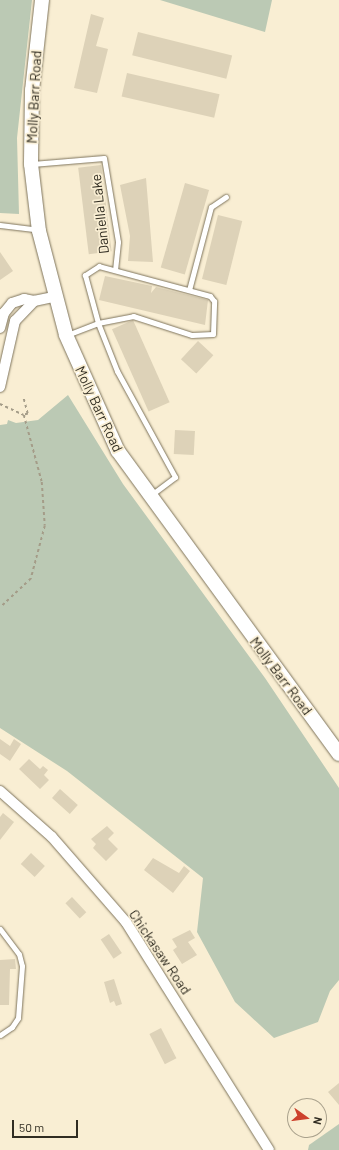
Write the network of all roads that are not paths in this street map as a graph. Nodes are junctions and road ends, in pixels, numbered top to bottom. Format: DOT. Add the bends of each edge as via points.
graph roads {
  1 [pos="42,0"];
  2 [pos="31,164"];
  3 [pos="226,197"];
  4 [pos="0,225"];
  5 [pos="39,231"];
  6 [pos="114,270"];
  7 [pos="190,290"];
  8 [pos="54,297"];
  9 [pos="34,301"];
  10 [pos="98,323"];
  11 [pos="0,328"];
  12 [pos="66,335"];
  13 [pos="0,387"];
  14 [pos="149,497"];
  15 [pos="339,754"];
  16 [pos="0,791"];
  17 [pos="0,929"];
  18 [pos="0,1036"];
  19 [pos="269,1150"];
  1 -- 2 [label="main road, Molly Barr Road" via="32,90"];
  2 -- 5 [label="main road, Molly Barr Road"];
  2 -- 6 [label="lane, Daniella Lake" via="104,158 118,242"];
  3 -- 7 [label="lane" via="211,207"];
  4 -- 5 [label="lane"];
  5 -- 8 [label="main road, Molly Barr Road"];
  6 -- 7 [label="lane"];
  6 -- 10 [label="lane" via="94,266 85,275"];
  7 -- 10 [label="lane" via="210,296 214,301 213,334 192,334 133,316"];
  8 -- 9 [label="street"];
  8 -- 12 [label="main road, Molly Barr Road"];
  9 -- 11 [label="street" via="24,298 12,303 4,313"];
  9 -- 13 [label="street" via="16,321"];
  10 -- 12 [label="lane"];
  10 -- 14 [label="lane" via="116,371 175,477"];
  12 -- 14 [label="main road, Molly Barr Road" via="118,451"];
  14 -- 15 [label="main road, Molly Barr Road"];
  16 -- 19 [label="street, Chickasaw Road" via="52,837 126,922"];
  17 -- 18 [label="lane" via="19,954 22,966 18,1018 12,1027"];
}
